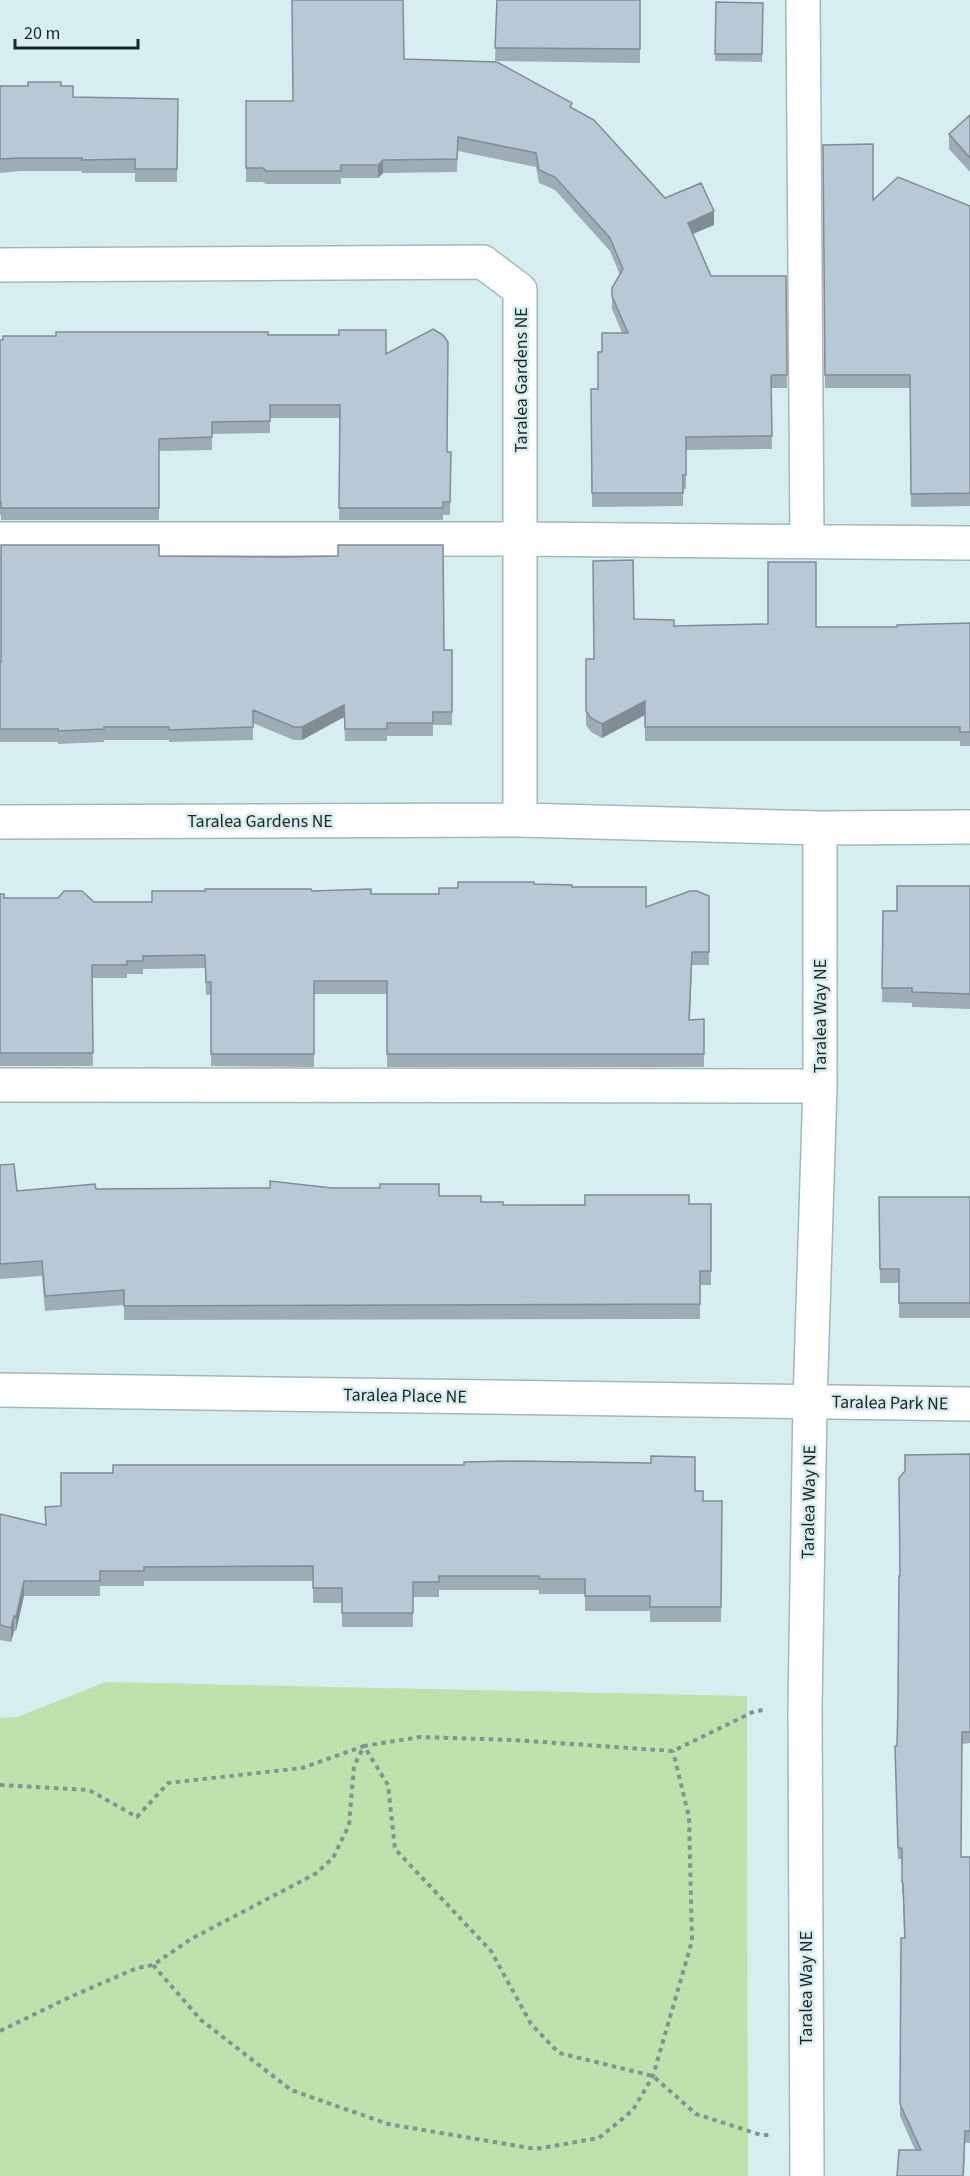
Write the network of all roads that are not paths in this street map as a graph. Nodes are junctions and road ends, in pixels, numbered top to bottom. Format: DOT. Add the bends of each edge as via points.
graph roads {
  1 [pos="803,0"];
  2 [pos="0,265"];
  3 [pos="0,539"];
  4 [pos="522,539"];
  5 [pos="807,540"];
  6 [pos="970,543"];
  7 [pos="520,820"];
  8 [pos="0,822"];
  9 [pos="970,827"];
  10 [pos="820,828"];
  11 [pos="0,1085"];
  12 [pos="820,1086"];
  13 [pos="0,1390"];
  14 [pos="810,1402"];
  15 [pos="970,1404"];
  16 [pos="807,2176"];
  1 -- 5 [label="street"];
  2 -- 4 [label="street, Taralea Gardens NE" via="483,262 520,290"];
  3 -- 4 [label="street"];
  4 -- 5 [label="street"];
  4 -- 7 [label="street, Taralea Gardens NE"];
  5 -- 6 [label="street"];
  7 -- 8 [label="street, Taralea Gardens NE"];
  7 -- 10 [label="street, Taralea Gardens NE"];
  9 -- 10 [label="street, Taralea Gardens NE"];
  10 -- 12 [label="street, Taralea Way NE"];
  11 -- 12 [label="street"];
  12 -- 14 [label="street, Taralea Way NE"];
  13 -- 14 [label="street, Taralea Place NE"];
  14 -- 15 [label="street, Taralea Park NE"];
  14 -- 16 [label="street, Taralea Way NE" via="805,1707"];
}
